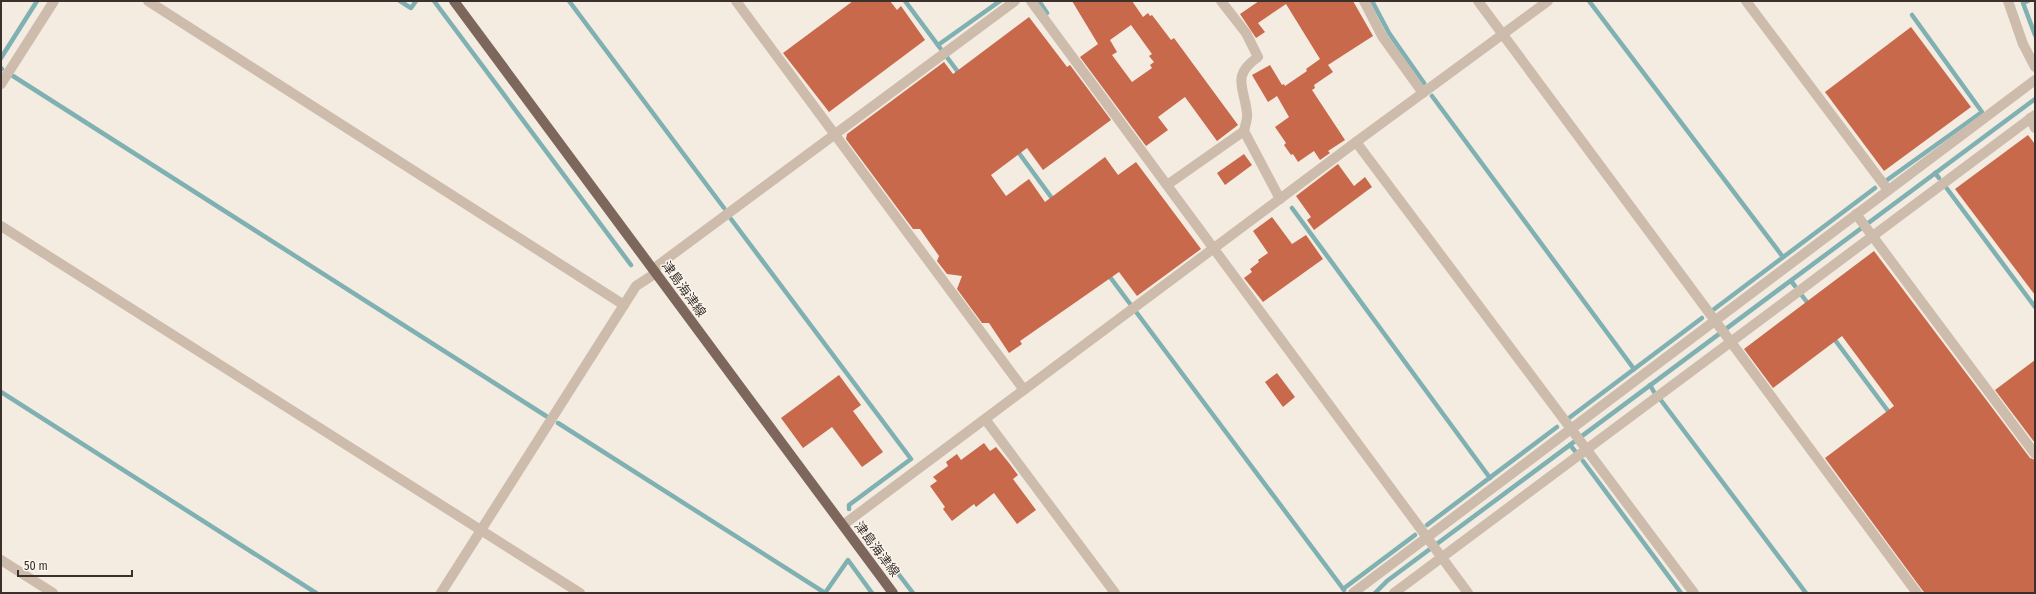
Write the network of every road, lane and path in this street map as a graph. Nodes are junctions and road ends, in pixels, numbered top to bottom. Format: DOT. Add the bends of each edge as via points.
graph roads {
  1 [pos="54,1"];
  2 [pos="148,1"];
  3 [pos="454,1"];
  4 [pos="736,1"];
  5 [pos="1015,1"];
  6 [pos="1031,1"];
  7 [pos="1221,1"];
  8 [pos="1364,1"];
  9 [pos="1478,1"];
  10 [pos="1548,1"];
  11 [pos="1746,1"];
  12 [pos="2008,1"];
  13 [pos="1502,35"];
  14 [pos="2035,67"];
  15 [pos="2035,80"];
  16 [pos="1,84"];
  17 [pos="1423,93"];
  18 [pos="2032,116"];
  19 [pos="2035,128"];
  20 [pos="1244,131"];
  21 [pos="835,134"];
  22 [pos="1356,142"];
  23 [pos="1167,185"];
  24 [pos="1888,190"];
  25 [pos="1280,198"];
  26 [pos="1858,217"];
  27 [pos="1,226"];
  28 [pos="1870,233"];
  29 [pos="1214,248"];
  30 [pos="654,271"];
  31 [pos="624,305"];
  32 [pos="1716,324"];
  33 [pos="1728,340"];
  34 [pos="1024,390"];
  35 [pos="985,419"];
  36 [pos="1572,430"];
  37 [pos="1585,447"];
  38 [pos="2035,454"];
  39 [pos="843,525"];
  40 [pos="481,530"];
  41 [pos="1428,539"];
  42 [pos="1440,555"];
  43 [pos="1,560"];
  44 [pos="53,593"];
  45 [pos="441,593"];
  46 [pos="580,593"];
  47 [pos="893,593"];
  48 [pos="1115,593"];
  49 [pos="1353,593"];
  50 [pos="1394,593"];
  51 [pos="1468,593"];
  52 [pos="1694,593"];
  53 [pos="1917,593"];
  1 -- 16 [label="street"];
  2 -- 31 [label="street"];
  3 -- 30 [label="main road, 津島海津線"];
  4 -- 21 [label="street"];
  5 -- 21 [label="street"];
  6 -- 23 [label="street"];
  7 -- 20 [label="street" via="1246,33 1258,58 1248,64 1241,74 1241,89 1248,114"];
  8 -- 17 [label="street" via="1382,36"];
  9 -- 13 [label="street"];
  10 -- 13 [label="street"];
  11 -- 24 [label="street"];
  12 -- 14 [label="street" via="2023,44"];
  13 -- 17 [label="street"];
  13 -- 32 [label="street"];
  15 -- 24 [label="street"];
  17 -- 22 [label="street"];
  18 -- 19 [label="street"];
  18 -- 28 [label="street"];
  20 -- 23 [label="street"];
  20 -- 25 [label="street"];
  21 -- 30 [label="street"];
  21 -- 34 [label="street"];
  22 -- 25 [label="street"];
  22 -- 36 [label="street"];
  23 -- 29 [label="street"];
  24 -- 26 [label="street"];
  25 -- 29 [label="street"];
  26 -- 28 [label="street"];
  26 -- 32 [label="street"];
  27 -- 40 [label="street"];
  28 -- 33 [label="street"];
  28 -- 38 [label="street"];
  29 -- 34 [label="street"];
  29 -- 41 [label="street"];
  30 -- 31 [label="street" via="636,286"];
  30 -- 39 [label="main road, 津島海津線"];
  31 -- 40 [label="street"];
  32 -- 33 [label="street"];
  32 -- 36 [label="street"];
  33 -- 37 [label="street"];
  33 -- 53 [label="street"];
  34 -- 35 [label="street"];
  35 -- 39 [label="street"];
  35 -- 48 [label="street"];
  36 -- 37 [label="street"];
  36 -- 41 [label="street"];
  37 -- 42 [label="street"];
  37 -- 52 [label="street"];
  39 -- 47 [label="main road, 津島海津線"];
  40 -- 45 [label="street"];
  40 -- 46 [label="street"];
  41 -- 42 [label="street"];
  41 -- 49 [label="street"];
  42 -- 50 [label="street"];
  42 -- 51 [label="street"];
  43 -- 44 [label="street"];
}
